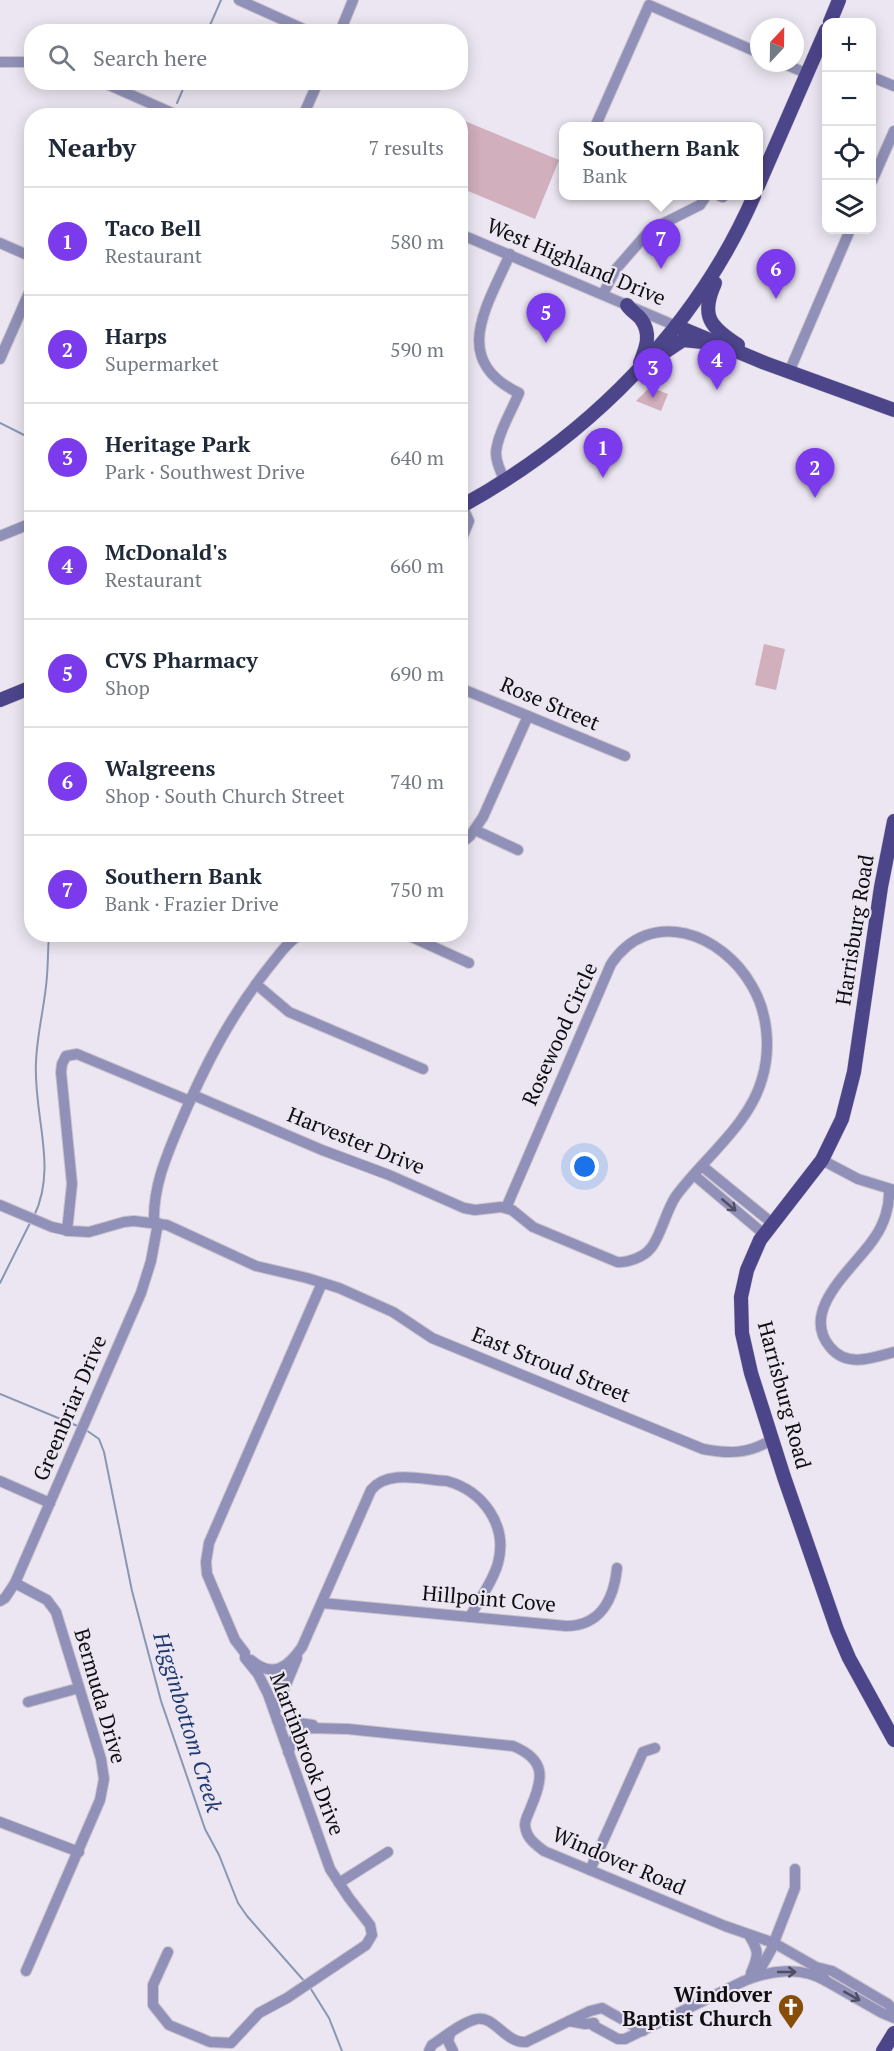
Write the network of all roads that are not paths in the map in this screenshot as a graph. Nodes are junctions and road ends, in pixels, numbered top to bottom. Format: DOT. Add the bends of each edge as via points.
graph roads {
  1 [pos="239,0"];
  2 [pos="353,0"];
  3 [pos="839,0"];
  4 [pos="832,18"];
  5 [pos="292,24"];
  6 [pos="343,24"];
  7 [pos="750,49"];
  8 [pos="822,55"];
  9 [pos="0,62"];
  10 [pos="24,62"];
  11 [pos="803,72"];
  12 [pos="808,74"];
  13 [pos="876,79"];
  14 [pos="894,86"];
  15 [pos="120,90"];
  16 [pos="314,90"];
  17 [pos="161,108"];
  18 [pos="307,108"];
  19 [pos="597,122"];
  20 [pos="894,130"];
  21 [pos="763,177"];
  22 [pos="872,180"];
  23 [pos="703,200"];
  24 [pos="752,200"];
  25 [pos="745,216"];
  26 [pos="848,234"];
  27 [pos="468,237"];
  28 [pos="0,243"];
  29 [pos="24,254"];
  30 [pos="510,254"];
  31 [pos="603,294"];
  32 [pos="24,304"];
  33 [pos="627,305"];
  34 [pos="676,326"];
  35 [pos="719,344"];
  36 [pos="0,359"];
  37 [pos="765,363"];
  38 [pos="637,371"];
  39 [pos="789,372"];
  40 [pos="894,410"];
  41 [pos="505,481"];
  42 [pos="468,502"];
  43 [pos="24,526"];
  44 [pos="0,536"];
  45 [pos="24,690"];
  46 [pos="468,691"];
  47 [pos="0,700"];
  48 [pos="528,716"];
  49 [pos="625,756"];
  50 [pos="894,821"];
  51 [pos="475,830"];
  52 [pos="468,837"];
  53 [pos="518,850"];
  54 [pos="292,942"];
  55 [pos="423,942"];
  56 [pos="469,963"];
  57 [pos="256,984"];
  58 [pos="423,1069"];
  59 [pos="191,1098"];
  60 [pos="822,1160"];
  61 [pos="702,1166"];
  62 [pos="693,1175"];
  63 [pos="892,1190"];
  64 [pos="0,1205"];
  65 [pos="506,1208"];
  66 [pos="156,1223"];
  67 [pos="768,1229"];
  68 [pos="67,1230"];
  69 [pos="322,1283"];
  70 [pos="894,1352"];
  71 [pos="771,1440"];
  72 [pos="0,1481"];
  73 [pos="50,1503"];
  74 [pos="617,1568"];
  75 [pos="15,1583"];
  76 [pos="0,1601"];
  77 [pos="322,1603"];
  78 [pos="470,1617"];
  79 [pos="302,1647"];
  80 [pos="245,1653"];
  81 [pos="79,1688"];
  82 [pos="28,1702"];
  83 [pos="276,1715"];
  84 [pos="348,1729"];
  85 [pos="894,1740"];
  86 [pos="655,1748"];
  87 [pos="288,1752"];
  88 [pos="0,1822"];
  89 [pos="79,1852"];
  90 [pos="388,1852"];
  91 [pos="795,1869"];
  92 [pos="590,1870"];
  93 [pos="339,1883"];
  94 [pos="749,1935"];
  95 [pos="774,1943"];
  96 [pos="168,1953"];
  97 [pos="816,1967"];
  98 [pos="26,1971"];
  99 [pos="748,1979"];
  100 [pos="826,1982"];
  101 [pos="595,2009"];
  102 [pos="894,2011"];
  103 [pos="894,2018"];
  104 [pos="570,2021"];
  105 [pos="594,2023"];
  106 [pos="643,2031"];
  107 [pos="894,2033"];
  108 [pos="450,2034"];
  109 [pos="623,2039"];
  110 [pos="429,2051"];
  111 [pos="453,2051"];
  112 [pos="619,2051"];
  113 [pos="883,2051"];
  1 -- 5 [label="street"];
  2 -- 6 [label="street"];
  3 -- 4 [label="main road"];
  7 -- 19 [label="street" via="649,4"];
  8 -- 12 [label="main road"];
  9 -- 10 [label="street"];
  11 -- 12 [label="street"];
  12 -- 21 [label="main road"];
  13 -- 14 [label="street"];
  15 -- 17 [label="street"];
  16 -- 18 [label="street"];
  20 -- 22 [label="street"];
  23 -- 31 [label="street" via="650,231 616,269"];
  24 -- 25 [label="main road"];
  25 -- 34 [label="main road" via="701,294"];
  25 -- 37 [label="main road" via="711,293 707,313 720,332"];
  26 -- 39 [label="street"];
  27 -- 30 [label="street, West Highland Drive"];
  28 -- 29 [label="street"];
  30 -- 31 [label="street, West Highland Drive"];
  30 -- 41 [label="street" via="477,339 486,368 519,393 496,453"];
  31 -- 33 [label="street, West Highland Drive"];
  32 -- 36 [label="street"];
  33 -- 34 [label="street, West Highland Drive"];
  33 -- 38 [label="main road" via="642,320 648,334"];
  34 -- 35 [label="main road"];
  34 -- 38 [label="main road"];
  35 -- 37 [label="main road"];
  35 -- 38 [label="main road" via="683,340"];
  37 -- 39 [label="main road"];
  38 -- 41 [label="main road" via="590,417"];
  39 -- 40 [label="main road"];
  41 -- 42 [label="main road"];
  43 -- 44 [label="street"];
  45 -- 47 [label="main road"];
  46 -- 48 [label="street, Rose Street"];
  48 -- 49 [label="street, Rose Street"];
  48 -- 51 [label="street"];
  50 -- 60 [label="main road, Harrisburg Road" via="854,1072 842,1119"];
  51 -- 52 [label="street"];
  51 -- 53 [label="street"];
  54 -- 57 [label="street, Greenbriar Drive"];
  55 -- 56 [label="street"];
  57 -- 58 [label="street" via="289,1012"];
  57 -- 59 [label="street, Greenbriar Drive" via="216,1044"];
  59 -- 65 [label="street, Harvester Drive" via="465,1208"];
  59 -- 66 [label="street, Greenbriar Drive" via="159,1177"];
  59 -- 68 [label="street, Harvester Drive" via="77,1054 66,1056 61,1072 72,1184"];
  60 -- 63 [label="street" via="858,1179"];
  60 -- 67 [label="main road, Harrisburg Road"];
  61 -- 62 [label="street, Rosewood Circle"];
  61 -- 65 [label="street, Rosewood Circle" via="756,1096 766,1061 765,1018 752,984 733,961 702,940 673,930 660,931 626,946 611,964"];
  61 -- 67 [label="street"];
  62 -- 65 [label="street, Rosewood Circle" via="671,1203 651,1249 622,1262 533,1227"];
  62 -- 67 [label="street, one-way"];
  63 -- 70 [label="street" via="882,1226 836,1283 823,1311 821,1329 828,1346 849,1359"];
  64 -- 68 [label="street, East Stroud Street"];
  66 -- 68 [label="street, East Stroud Street" via="124,1222 89,1232"];
  66 -- 69 [label="street, East Stroud Street" via="174,1227 256,1266"];
  66 -- 73 [label="street, Greenbriar Drive" via="145,1284"];
  67 -- 71 [label="main road, Harrisburg Road" via="747,1270 740,1313 745,1352"];
  69 -- 71 [label="street, East Stroud Street" via="393,1312 432,1338 703,1449 740,1452"];
  69 -- 80 [label="street, Martinbrook Drive" via="207,1550 207,1574 235,1640"];
  71 -- 85 [label="main road, Harrisburg Road" via="837,1630"];
  72 -- 73 [label="street"];
  73 -- 75 [label="street, Greenbriar Drive"];
  74 -- 78 [label="street, Hillpoint Cove" via="615,1587 603,1609 585,1623 566,1626"];
  75 -- 76 [label="street, Greenbriar Drive"];
  75 -- 81 [label="street, Bermuda Drive" via="47,1600 56,1612"];
  77 -- 78 [label="street, Hillpoint Cove"];
  77 -- 78 [label="street" via="376,1484 392,1477 447,1481 480,1498 493,1516 499,1537 497,1565"];
  77 -- 79 [label="street"];
  79 -- 80 [label="street" via="292,1662 272,1669 259,1666"];
  79 -- 83 [label="street"];
  80 -- 83 [label="street, Martinbrook Drive"];
  81 -- 82 [label="street"];
  81 -- 89 [label="street, Bermuda Drive" via="104,1779 100,1800"];
  83 -- 84 [label="street, Windover Road"];
  83 -- 87 [label="street, Martinbrook Drive"];
  84 -- 87 [label="street, Windover Road" via="307,1728 296,1734"];
  84 -- 92 [label="street, Windover Road" via="523,1750 535,1761 540,1776 526,1821 528,1837 544,1851"];
  86 -- 92 [label="street" via="643,1752"];
  87 -- 93 [label="street, Martinbrook Drive" via="324,1853"];
  88 -- 89 [label="street"];
  89 -- 98 [label="street, Bermuda Drive"];
  90 -- 93 [label="street"];
  91 -- 95 [label="street" via="795,1888"];
  92 -- 94 [label="street, Windover Road"];
  93 -- 96 [label="street, Martinbrook Drive" via="370,1925 372,1935 366,1945 259,2013 231,2043 210,2042 169,2025 153,2005 153,1985"];
  94 -- 95 [label="street, Windover Road"];
  94 -- 99 [label="street" via="757,1959"];
  95 -- 97 [label="street, Windover Road"];
  95 -- 99 [label="street" via="762,1966"];
  97 -- 100 [label="street, Windover Road"];
  97 -- 102 [label="street, Windover Road" via="832,1971"];
  99 -- 100 [label="street, one-way" via="784,1971 804,1972"];
  99 -- 106 [label="street"];
  100 -- 103 [label="street, Windover Road, one-way"];
  101 -- 104 [label="street"];
  101 -- 105 [label="street"];
  101 -- 106 [label="street" via="607,2010"];
  104 -- 105 [label="street"];
  104 -- 108 [label="street" via="526,2042 514,2040 481,2018"];
  105 -- 109 [label="street"];
  106 -- 109 [label="street"];
  107 -- 113 [label="main road"];
  108 -- 110 [label="street"];
  108 -- 111 [label="street" via="448,2041"];
  109 -- 112 [label="street"];
}
